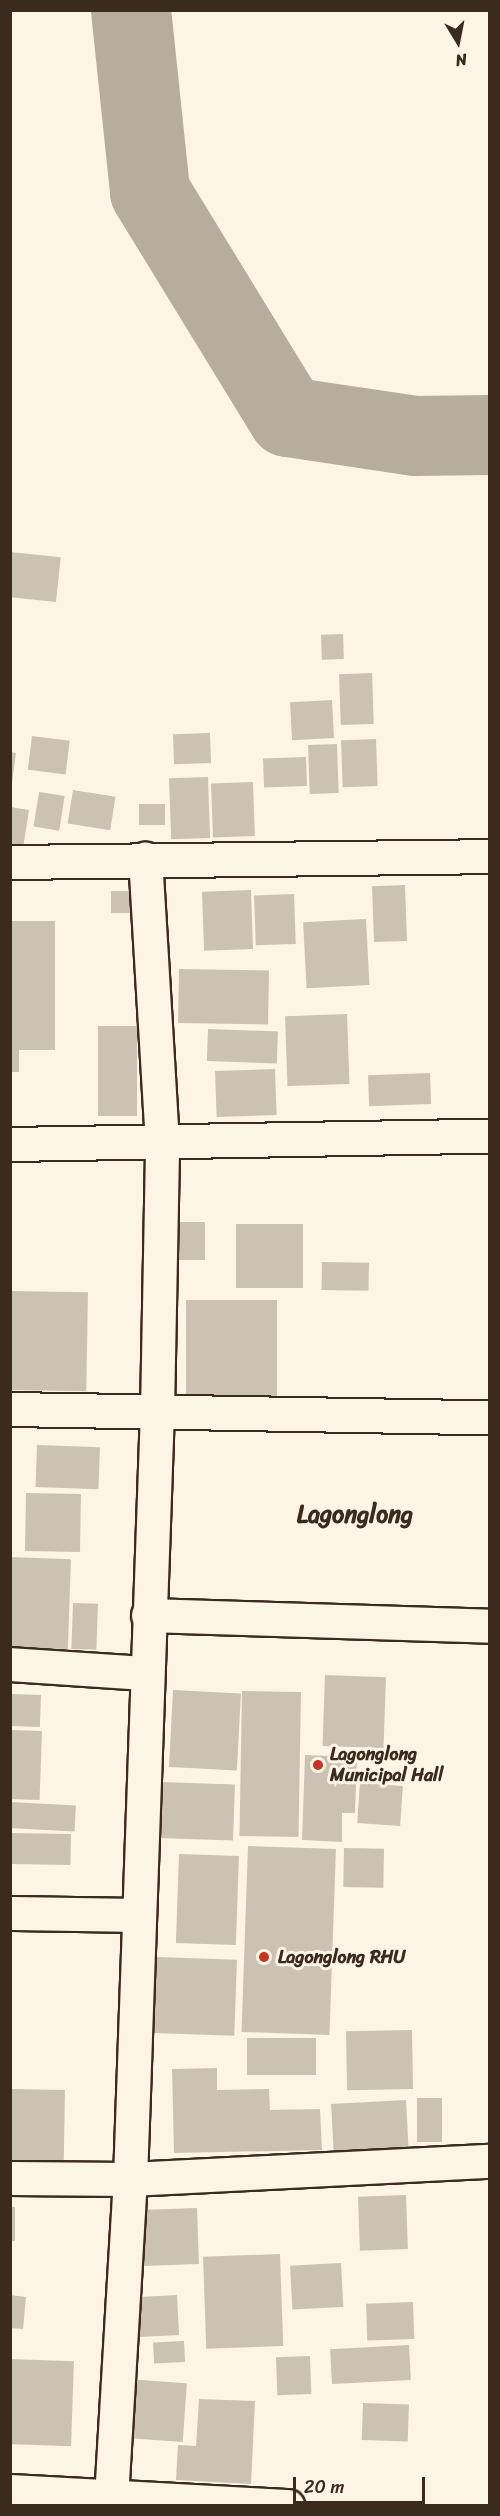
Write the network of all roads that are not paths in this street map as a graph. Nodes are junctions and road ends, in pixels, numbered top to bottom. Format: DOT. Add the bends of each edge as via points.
graph roads {
  1 [pos="489,856"];
  2 [pos="145,859"];
  3 [pos="10,862"];
  4 [pos="489,1136"];
  5 [pos="162,1143"];
  6 [pos="10,1144"];
  7 [pos="10,1409"];
  8 [pos="157,1411"];
  9 [pos="489,1417"];
  10 [pos="148,1615"];
  11 [pos="489,1626"];
  12 [pos="10,1664"];
  13 [pos="147,1673"];
  14 [pos="10,1913"];
  15 [pos="138,1915"];
  16 [pos="489,2161"];
  17 [pos="10,2178"];
  18 [pos="130,2178"];
  19 [pos="10,2491"];
  20 [pos="111,2498"];
  21 [pos="288,2505"];
  1 -- 2 [label="street"];
  2 -- 3 [label="street"];
  2 -- 5 [label="street"];
  4 -- 5 [label="street"];
  5 -- 6 [label="street"];
  5 -- 8 [label="street"];
  7 -- 8 [label="street"];
  8 -- 9 [label="street"];
  8 -- 10 [label="street"];
  10 -- 11 [label="street"];
  10 -- 13 [label="street"];
  12 -- 13 [label="street"];
  13 -- 15 [label="street"];
  14 -- 15 [label="street"];
  15 -- 18 [label="street"];
  16 -- 18 [label="street"];
  17 -- 18 [label="street"];
  18 -- 20 [label="street"];
  19 -- 20 [label="street"];
  20 -- 21 [label="street"];
}
